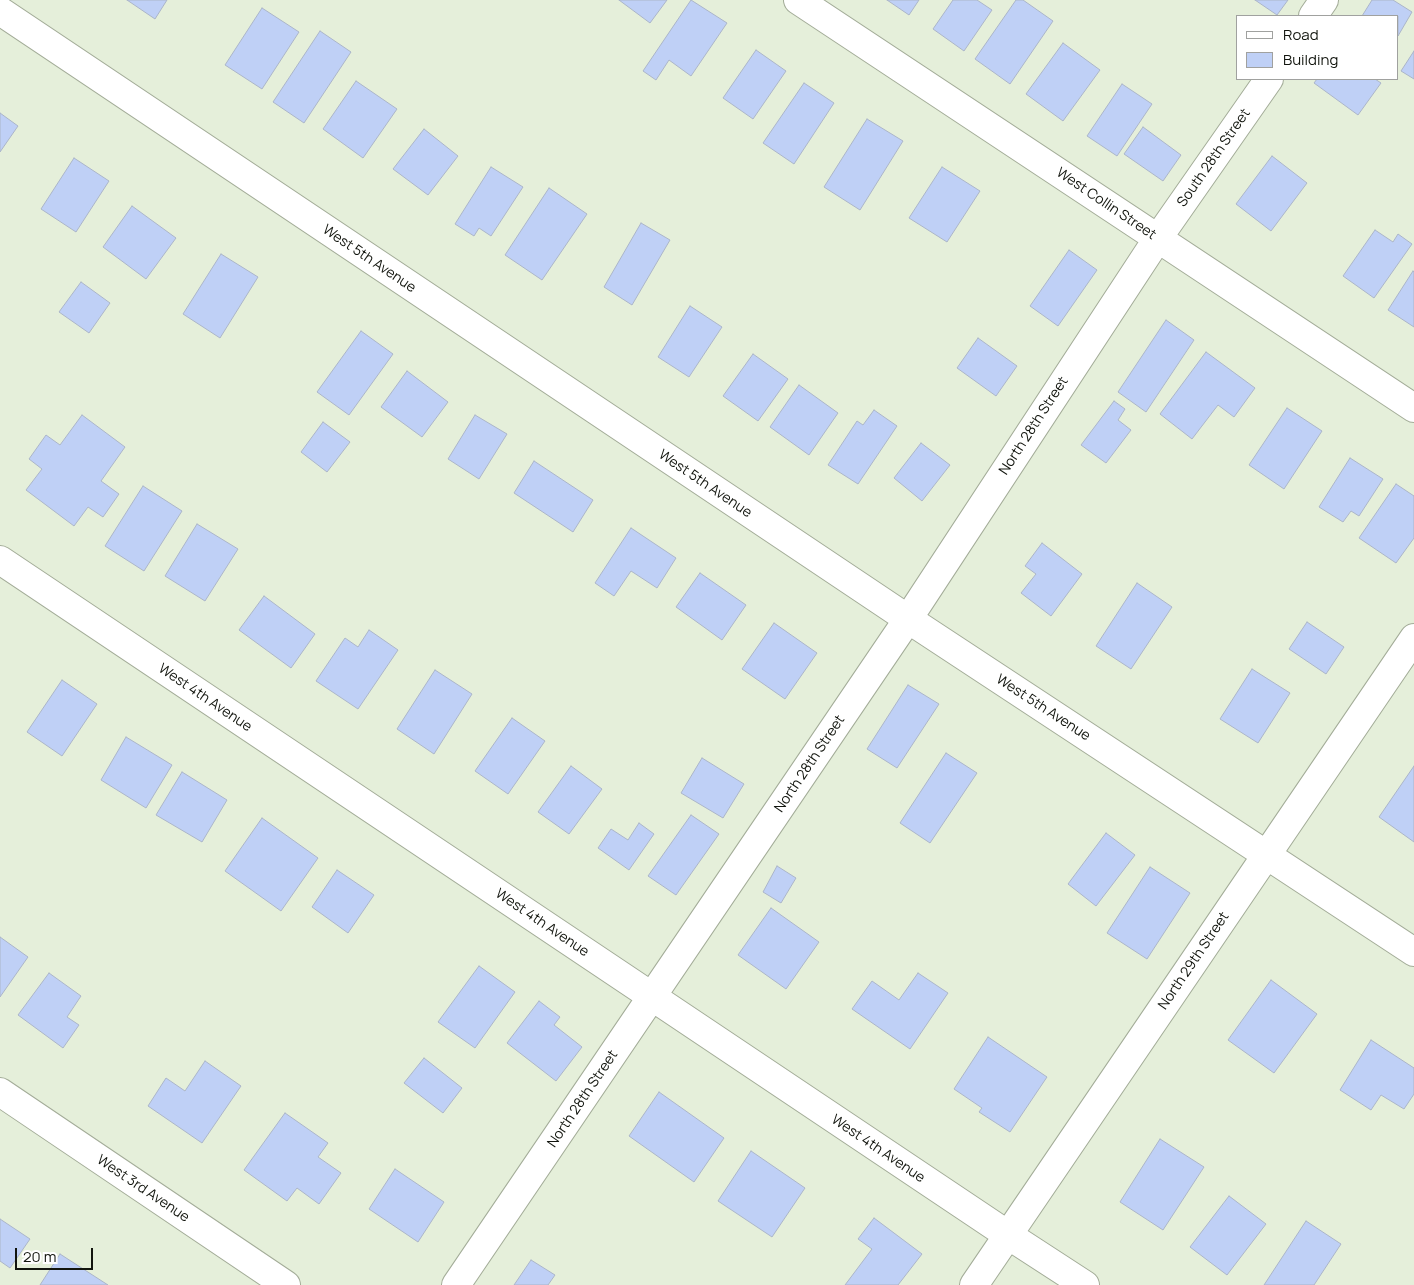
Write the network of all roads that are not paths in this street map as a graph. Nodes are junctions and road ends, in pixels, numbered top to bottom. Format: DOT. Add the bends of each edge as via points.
graph roads {
  1 [pos="798,0"];
  2 [pos="1324,0"];
  3 [pos="0,11"];
  4 [pos="1314,15"];
  5 [pos="1268,80"];
  6 [pos="1158,238"];
  7 [pos="1414,408"];
  8 [pos="0,560"];
  9 [pos="908,620"];
  10 [pos="1414,638"];
  11 [pos="1266,855"];
  12 [pos="1414,952"];
  13 [pos="652,997"];
  14 [pos="0,1092"];
  15 [pos="1008,1235"];
  16 [pos="286,1285"];
  17 [pos="456,1285"];
  18 [pos="974,1285"];
  19 [pos="1085,1285"];
  1 -- 6 [label="street, West Collin Street"];
  2 -- 4 [label="street"];
  3 -- 9 [label="street, West 5th Avenue"];
  5 -- 6 [label="street, South 28th Street"];
  6 -- 7 [label="street, West Collin Street"];
  6 -- 9 [label="street, North 28th Street"];
  8 -- 13 [label="street, West 4th Avenue"];
  9 -- 11 [label="street, West 5th Avenue"];
  9 -- 13 [label="street, North 28th Street"];
  10 -- 11 [label="street, North 29th Street"];
  11 -- 12 [label="street, West 5th Avenue"];
  11 -- 15 [label="street, North 29th Street"];
  13 -- 15 [label="street, West 4th Avenue"];
  13 -- 17 [label="street, North 28th Street"];
  14 -- 16 [label="street, West 3rd Avenue"];
  15 -- 18 [label="street, North 29th Street"];
  15 -- 19 [label="street, West 4th Avenue"];
}
